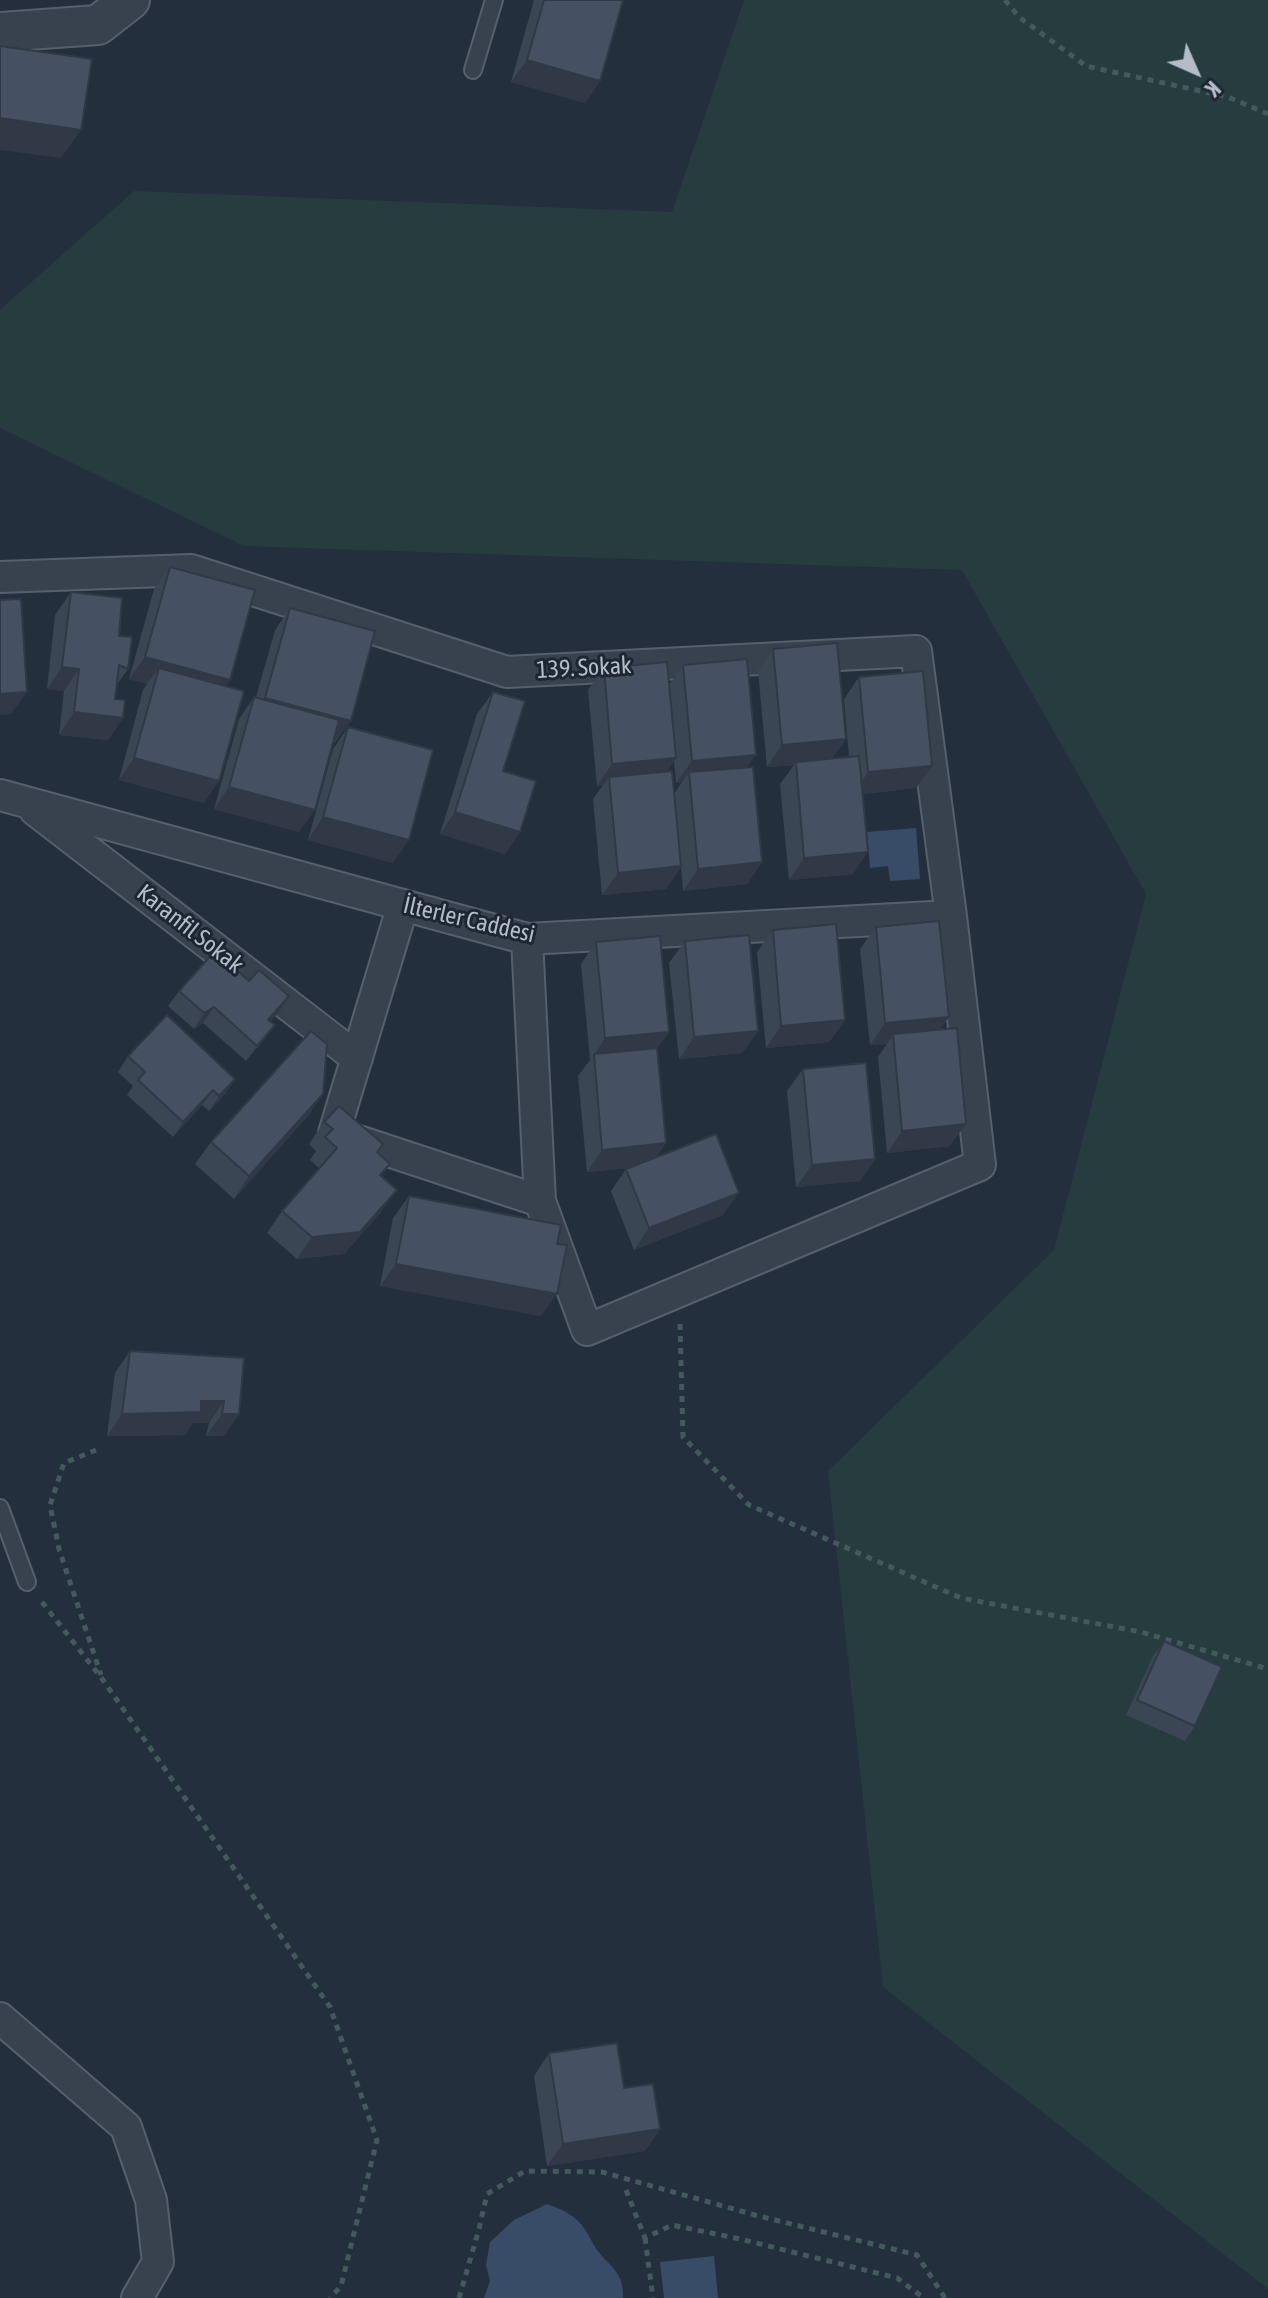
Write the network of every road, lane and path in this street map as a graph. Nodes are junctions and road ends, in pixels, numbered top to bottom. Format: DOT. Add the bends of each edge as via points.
graph roads {
  1 [pos="494,0"];
  2 [pos="1005,0"];
  3 [pos="133,1"];
  4 [pos="0,32"];
  5 [pos="473,70"];
  6 [pos="1268,114"];
  7 [pos="0,577"];
  8 [pos="12,798"];
  9 [pos="403,905"];
  10 [pos="951,916"];
  11 [pos="527,939"];
  12 [pos="357,1058"];
  13 [pos="540,1201"];
  14 [pos="679,1291"];
  15 [pos="96,1450"];
  16 [pos="0,1508"];
  17 [pos="27,1582"];
  18 [pos="1268,1669"];
  19 [pos="103,1680"];
  20 [pos="0,2018"];
  21 [pos="626,2190"];
  22 [pos="645,2238"];
  23 [pos="137,2298"];
  24 [pos="330,2298"];
  25 [pos="459,2298"];
  26 [pos="653,2298"];
  27 [pos="924,2298"];
  28 [pos="945,2298"];
  1 -- 5 [label="lane"];
  2 -- 6 [label="path" via="1019,17 1086,66 1228,97"];
  3 -- 4 [label="street" via="98,25"];
  7 -- 10 [label="street, 139. Sokak" via="191,570 507,672 916,651"];
  8 -- 9 [label="street, İlterler Caddesi"];
  8 -- 12 [label="street, Karanfil Sokak"];
  9 -- 11 [label="street, İlterler Caddesi"];
  9 -- 12 [label="street"];
  10 -- 11 [label="street, İlterler Caddesi"];
  10 -- 14 [label="street" via="980,1165"];
  11 -- 13 [label="street"];
  12 -- 13 [label="street" via="334,1133"];
  13 -- 14 [label="street" via="587,1330"];
  14 -- 18 [label="path" via="683,1437 749,1505 961,1598 1141,1632"];
  15 -- 19 [label="path" via="64,1463 50,1505 59,1549"];
  16 -- 17 [label="lane"];
  17 -- 19 [label="path"];
  19 -- 24 [label="path" via="330,2007 377,2140 341,2286"];
  20 -- 23 [label="street" via="126,2127 151,2200 158,2262"];
  21 -- 22 [label="path"];
  22 -- 26 [label="path"];
  22 -- 27 [label="path" via="672,2225 740,2239 897,2278"];
  25 -- 28 [label="path" via="487,2194 525,2171 602,2172 917,2255"];
}
